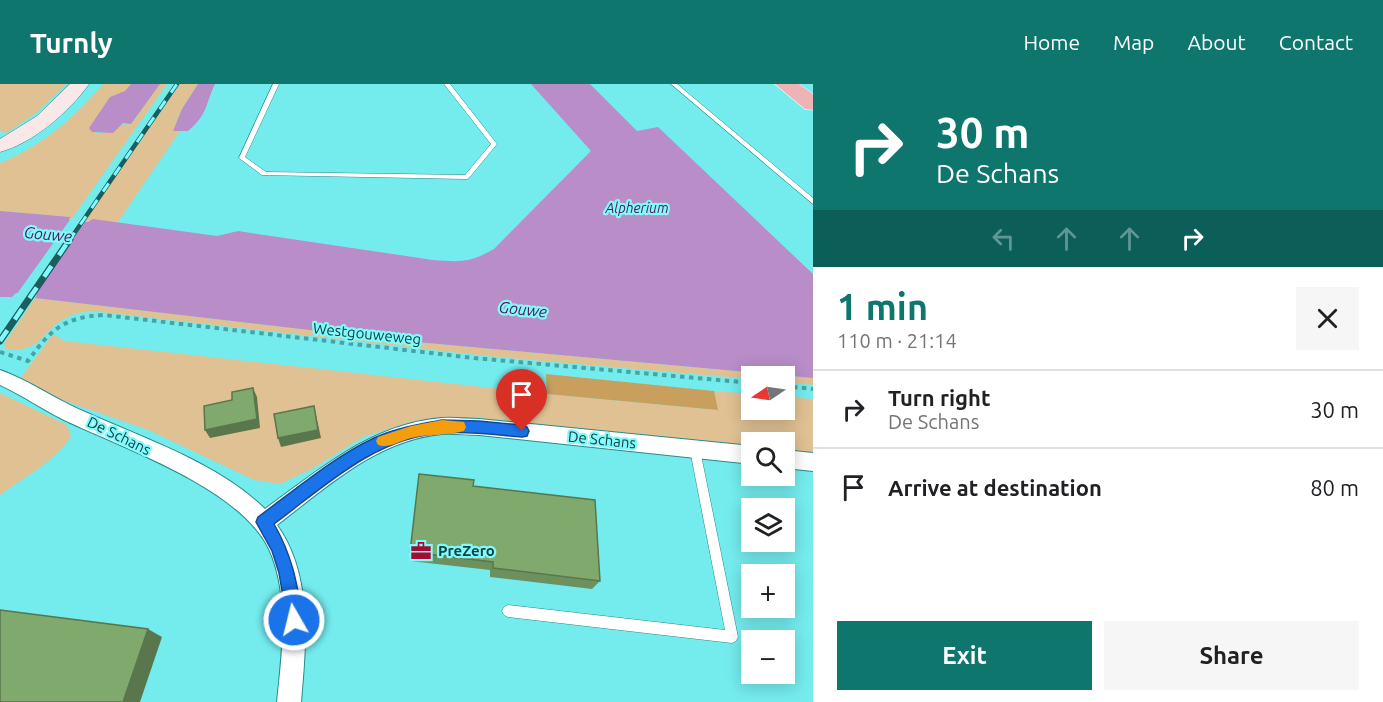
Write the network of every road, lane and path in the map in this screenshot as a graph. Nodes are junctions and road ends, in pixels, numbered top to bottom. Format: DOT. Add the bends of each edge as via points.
graph roads {
  1 [pos="80,84"];
  2 [pos="276,84"];
  3 [pos="447,84"];
  4 [pos="674,84"];
  5 [pos="785,84"];
  6 [pos="813,104"];
  7 [pos="0,146"];
  8 [pos="813,202"];
  9 [pos="0,352"];
  10 [pos="0,377"];
  11 [pos="741,382"];
  12 [pos="795,387"];
  13 [pos="813,389"];
  14 [pos="695,450"];
  15 [pos="741,454"];
  16 [pos="795,460"];
  17 [pos="813,462"];
  18 [pos="264,522"];
  19 [pos="508,611"];
  20 [pos="289,702"];
  1 -- 7 [label="main road" via="48,118"];
  2 -- 3 [label="lane" via="242,158 264,174 467,177 494,144"];
  4 -- 8 [label="lane"];
  5 -- 6 [label="highway"];
  9 -- 11 [label="path, Westgouweweg" via="28,361 46,335 63,323 78,316 104,315 463,357"];
  10 -- 18 [label="street, De Schans" via="208,480"];
  12 -- 13 [label="path"];
  14 -- 15 [label="street, De Schans"];
  14 -- 18 [label="street, De Schans" via="442,426 381,442 354,456"];
  14 -- 19 [label="lane" via="732,637"];
  16 -- 17 [label="street"];
  18 -- 20 [label="street, De Schans" via="288,573 294,620"];
}
